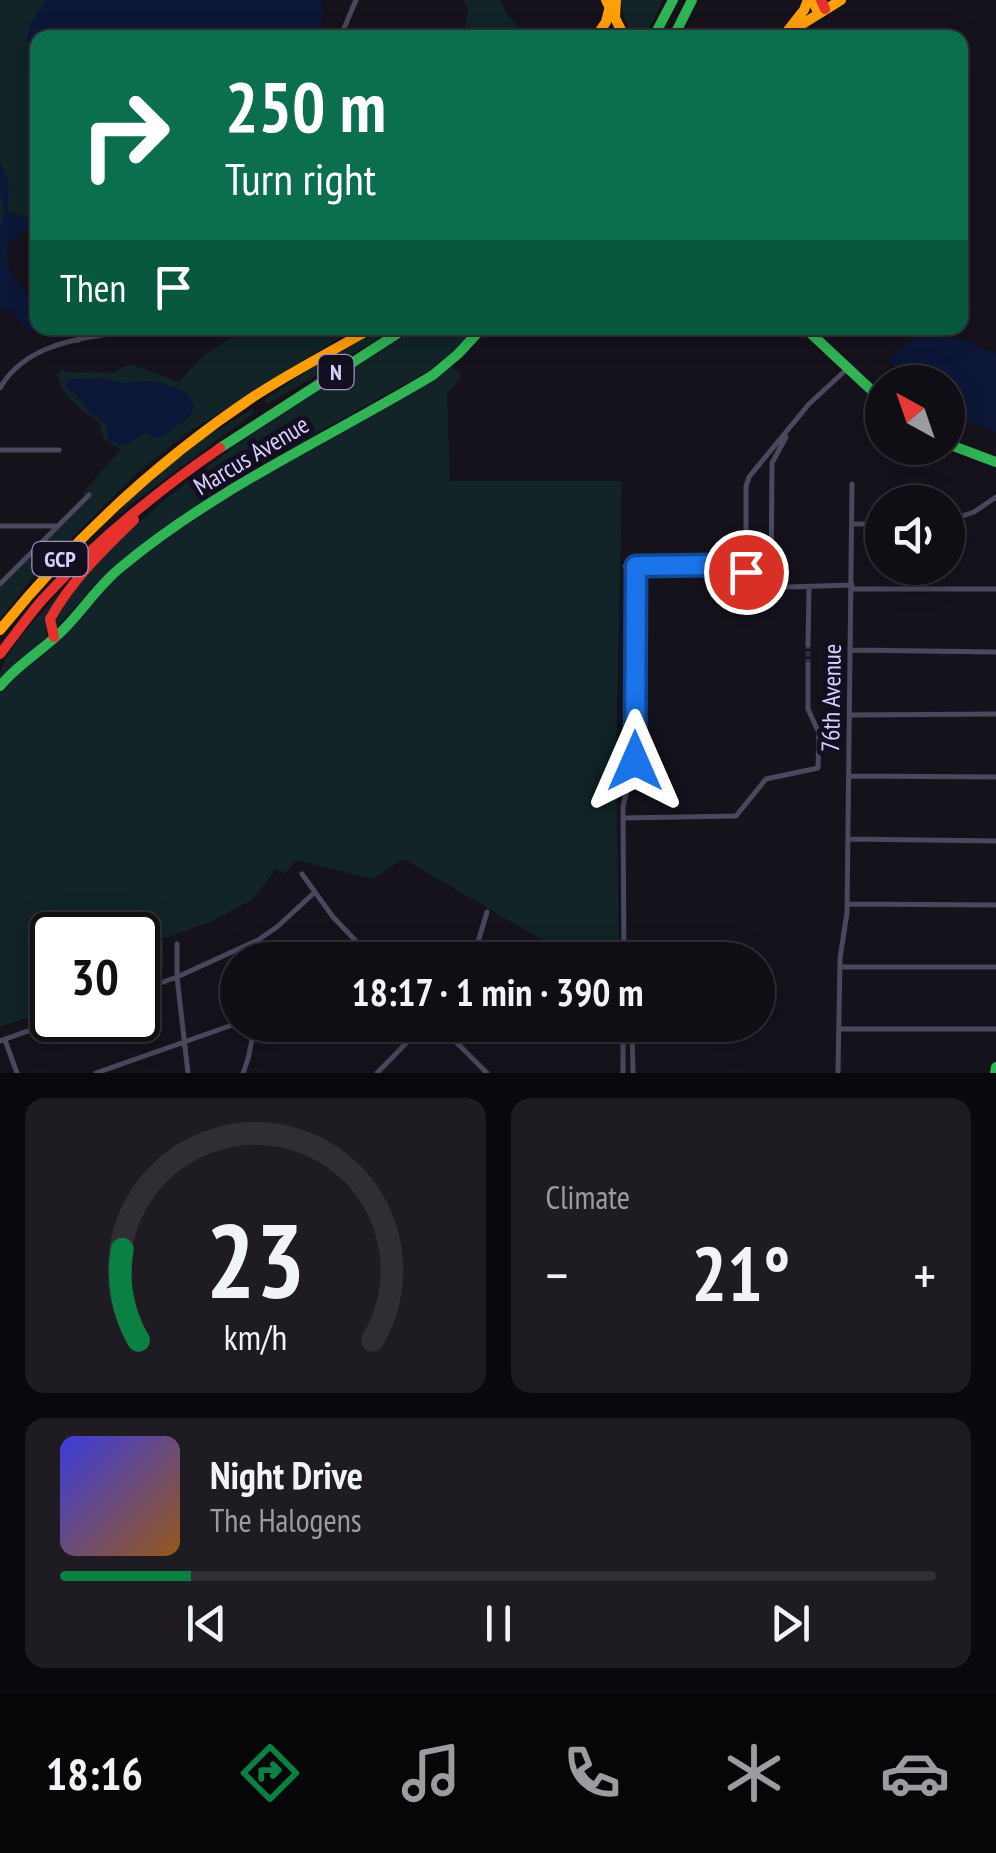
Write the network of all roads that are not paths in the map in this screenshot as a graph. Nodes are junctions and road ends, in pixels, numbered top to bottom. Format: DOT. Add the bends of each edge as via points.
graph roads {
  1 [pos="356,0"];
  2 [pos="670,0"];
  3 [pos="693,0"];
  4 [pos="810,0"];
  5 [pos="841,0"];
  6 [pos="612,6"];
  7 [pos="821,7"];
  8 [pos="343,30"];
  9 [pos="601,30"];
  10 [pos="622,30"];
  11 [pos="655,30"];
  12 [pos="677,30"];
  13 [pos="787,30"];
  14 [pos="790,30"];
  15 [pos="79,335"];
  16 [pos="107,335"];
  17 [pos="360,335"];
  18 [pos="395,335"];
  19 [pos="476,335"];
  20 [pos="813,335"];
  21 [pos="80,340"];
  22 [pos="848,368"];
  23 [pos="865,384"];
  24 [pos="0,388"];
  25 [pos="792,425"];
  26 [pos="0,450"];
  27 [pos="59,450"];
  28 [pos="965,450"];
  29 [pos="202,460"];
  30 [pos="996,462"];
  31 [pos="852,484"];
  32 [pos="157,493"];
  33 [pos="126,494"];
  34 [pos="89,495"];
  35 [pos="996,497"];
  36 [pos="965,515"];
  37 [pos="852,524"];
  38 [pos="865,524"];
  39 [pos="0,526"];
  40 [pos="57,526"];
  41 [pos="624,566"];
  42 [pos="636,566"];
  43 [pos="746,572"];
  44 [pos="771,580"];
  45 [pos="0,584"];
  46 [pos="852,587"];
  47 [pos="809,588"];
  48 [pos="996,589"];
  49 [pos="0,630"];
  50 [pos="54,637"];
  51 [pos="808,645"];
  52 [pos="851,650"];
  53 [pos="996,652"];
  54 [pos="0,654"];
  55 [pos="808,664"];
  56 [pos="0,686"];
  57 [pos="996,714"];
  58 [pos="850,716"];
  59 [pos="849,776"];
  60 [pos="996,777"];
  61 [pos="623,818"];
  62 [pos="848,839"];
  63 [pos="996,841"];
  64 [pos="302,874"];
  65 [pos="315,892"];
  66 [pos="848,904"];
  67 [pos="996,905"];
  68 [pos="487,912"];
  69 [pos="258,940"];
  70 [pos="357,942"];
  71 [pos="478,942"];
  72 [pos="624,942"];
  73 [pos="177,944"];
  74 [pos="840,967"];
  75 [pos="996,967"];
  76 [pos="177,976"];
  77 [pos="160,983"];
  78 [pos="220,1029"];
  79 [pos="838,1029"];
  80 [pos="996,1029"];
  81 [pos="30,1031"];
  82 [pos="186,1040"];
  83 [pos="2,1041"];
  84 [pos="251,1042"];
  85 [pos="407,1042"];
  86 [pos="456,1042"];
  87 [pos="623,1042"];
  88 [pos="632,1042"];
  89 [pos="17,1073"];
  90 [pos="96,1073"];
  91 [pos="188,1073"];
  92 [pos="243,1073"];
  93 [pos="377,1073"];
  94 [pos="486,1073"];
  95 [pos="623,1073"];
  96 [pos="633,1073"];
  97 [pos="838,1073"];
  1 -- 8 [label="street"];
  2 -- 11 [label="main road"];
  3 -- 12 [label="main road"];
  4 -- 7 [label="main road"];
  4 -- 13 [label="main road"];
  5 -- 7 [label="main road"];
  6 -- 9 [label="main road"];
  6 -- 10 [label="main road"];
  7 -- 14 [label="main road"];
  15 -- 21 [label="street"];
  16 -- 21 [label="street"];
  17 -- 33 [label="main road, N" via="254,396"];
  18 -- 29 [label="main road, N"];
  19 -- 50 [label="main road, Marcus Avenue" via="433,375 184,519 118,569"];
  20 -- 22 [label="main road"];
  21 -- 24 [label="street" via="33,354"];
  22 -- 23 [label="main road"];
  22 -- 25 [label="street"];
  25 -- 43 [label="street" via="747,482"];
  25 -- 44 [label="street" via="772,462"];
  26 -- 27 [label="street"];
  28 -- 30 [label="main road"];
  29 -- 32 [label="main road, N"];
  29 -- 50 [label="main road" via="120,534 59,603 50,619"];
  31 -- 37 [label="street, 76th Avenue"];
  32 -- 54 [label="main road, GCP" via="59,583"];
  33 -- 49 [label="main road, GCP"];
  34 -- 40 [label="street"];
  35 -- 36 [label="street"];
  37 -- 38 [label="street"];
  37 -- 46 [label="street, 76th Avenue"];
  39 -- 40 [label="street"];
  40 -- 45 [label="street"];
  41 -- 42 [label="street"];
  42 -- 43 [label="street" via="718,565"];
  42 -- 61 [label="street" via="635,761"];
  43 -- 44 [label="street"];
  44 -- 47 [label="street"];
  46 -- 47 [label="street"];
  46 -- 48 [label="street"];
  46 -- 52 [label="street, 76th Avenue"];
  47 -- 51 [label="street"];
  50 -- 56 [label="main road, Marcus Avenue"];
  52 -- 53 [label="street"];
  52 -- 58 [label="street, 76th Avenue"];
  55 -- 61 [label="street" via="808,710 819,733 816,769 766,779 736,816"];
  57 -- 58 [label="street"];
  58 -- 59 [label="street, 76th Avenue"];
  59 -- 60 [label="street"];
  59 -- 62 [label="street, 76th Avenue"];
  61 -- 72 [label="street"];
  62 -- 63 [label="street"];
  62 -- 66 [label="street, 76th Avenue"];
  64 -- 65 [label="street"];
  65 -- 69 [label="street"];
  65 -- 70 [label="street"];
  66 -- 67 [label="street"];
  66 -- 74 [label="street, 76th Avenue"];
  68 -- 71 [label="street"];
  69 -- 76 [label="street"];
  73 -- 76 [label="street"];
  74 -- 75 [label="street"];
  74 -- 79 [label="street"];
  76 -- 77 [label="street"];
  76 -- 82 [label="street"];
  78 -- 82 [label="street"];
  79 -- 80 [label="street"];
  79 -- 97 [label="street"];
  81 -- 83 [label="street"];
  82 -- 90 [label="street"];
  82 -- 91 [label="street"];
  83 -- 89 [label="street"];
  84 -- 92 [label="street"];
  85 -- 93 [label="street"];
  86 -- 94 [label="street"];
  87 -- 95 [label="street"];
  88 -- 96 [label="street"];
}
